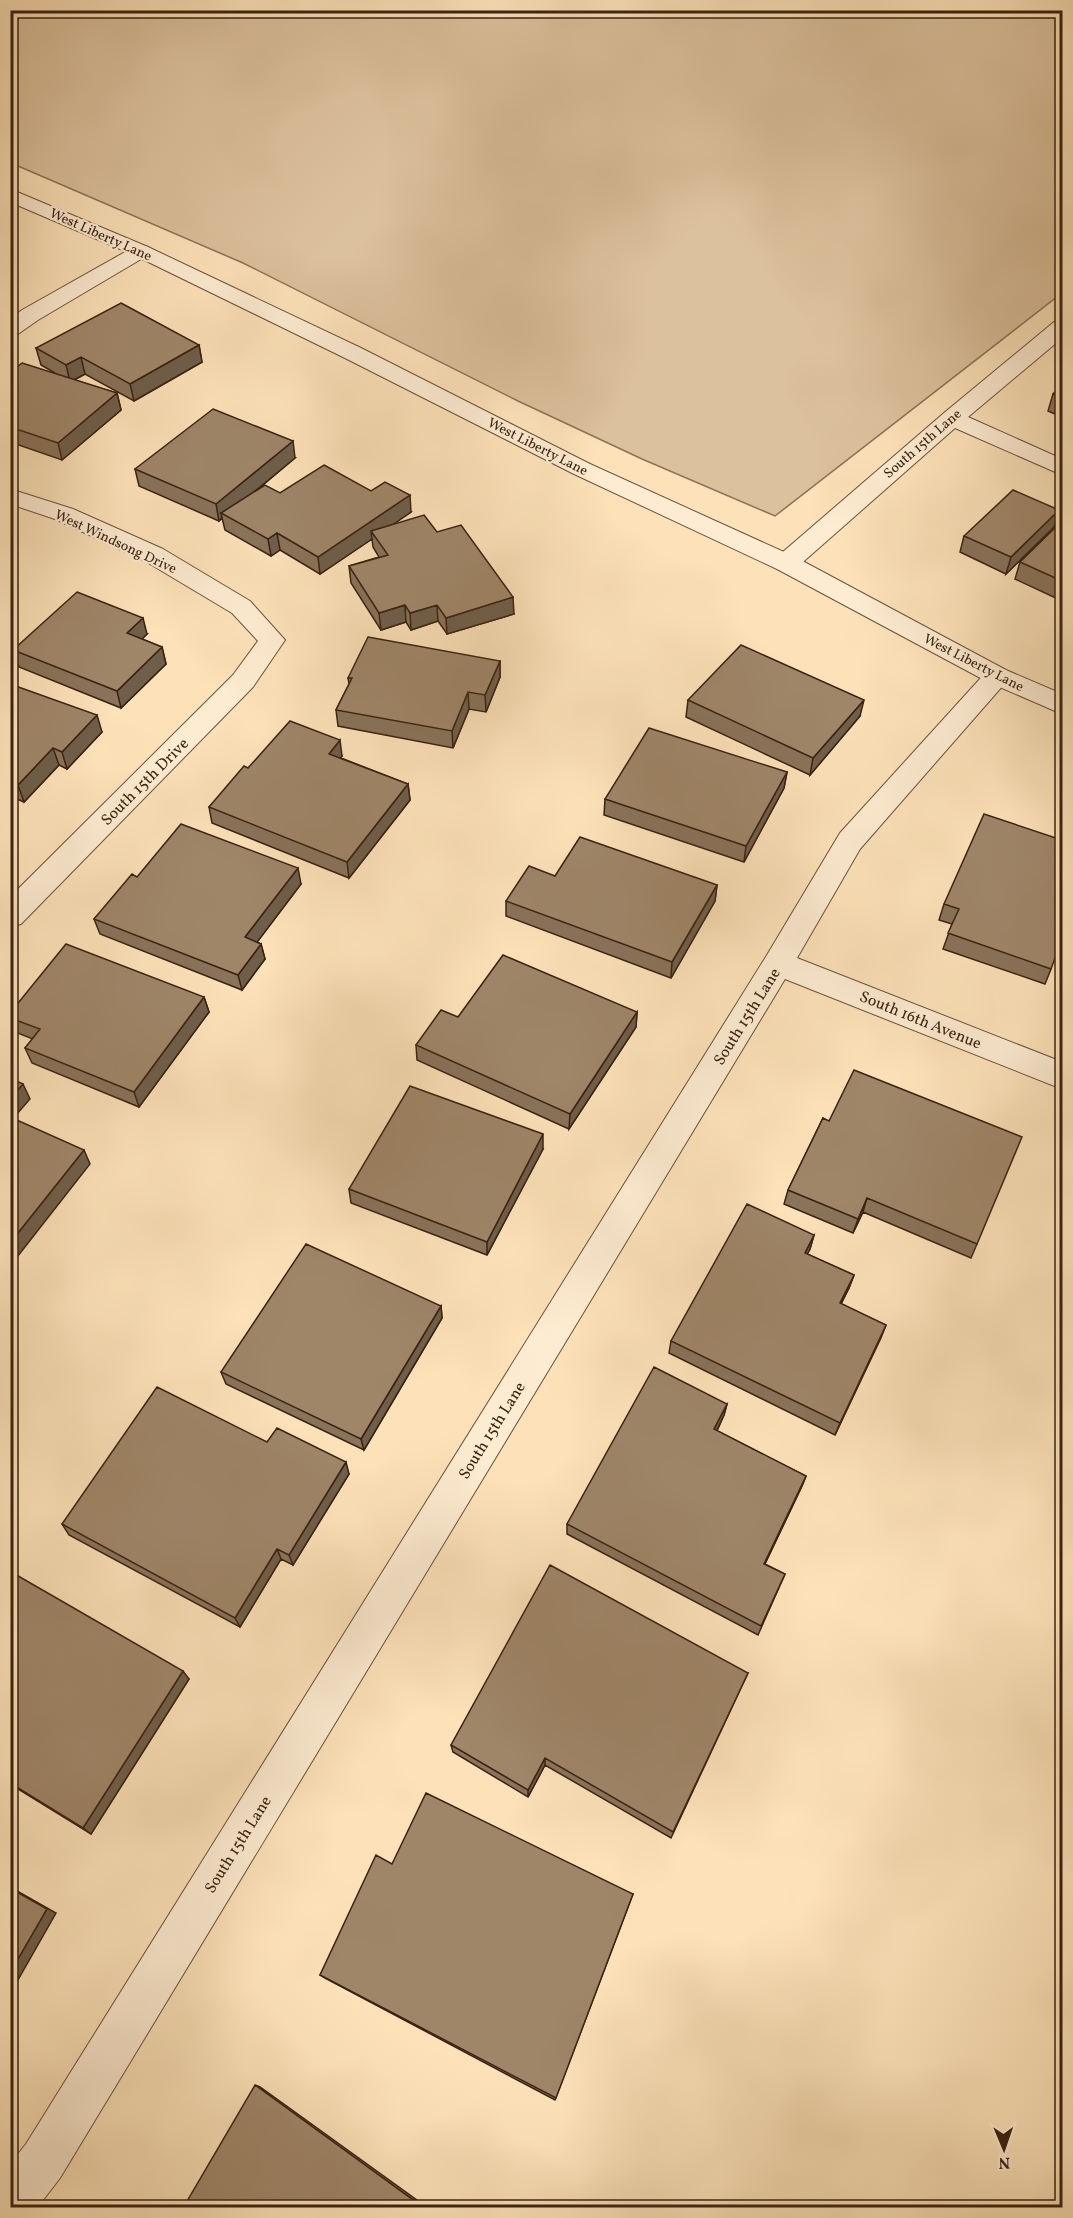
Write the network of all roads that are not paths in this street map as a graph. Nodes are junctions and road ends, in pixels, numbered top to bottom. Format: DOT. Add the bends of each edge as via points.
graph roads {
  1 [pos="10,195"];
  2 [pos="141,250"];
  3 [pos="1062,327"];
  4 [pos="10,329"];
  5 [pos="952,418"];
  6 [pos="1062,468"];
  7 [pos="10,496"];
  8 [pos="786,563"];
  9 [pos="272,640"];
  10 [pos="997,676"];
  11 [pos="1062,705"];
  12 [pos="10,916"];
  13 [pos="778,963"];
  14 [pos="1062,1076"];
  15 [pos="10,2203"];
  1 -- 2 [label="street, West Liberty Lane"];
  2 -- 4 [label="street"];
  2 -- 8 [label="street, West Liberty Lane" via="582,469"];
  3 -- 5 [label="street, South 15th Lane"];
  5 -- 6 [label="street"];
  5 -- 8 [label="street, South 15th Lane"];
  7 -- 9 [label="street, West Windsong Drive" via="64,514 154,555 241,607"];
  8 -- 10 [label="street, West Liberty Lane"];
  9 -- 12 [label="street, South 15th Drive" via="243,681"];
  10 -- 11 [label="street, West Liberty Lane"];
  10 -- 13 [label="street, South 15th Lane" via="850,841"];
  13 -- 14 [label="street, South 16th Avenue"];
  13 -- 15 [label="street, South 15th Lane" via="49,2151"];
}
